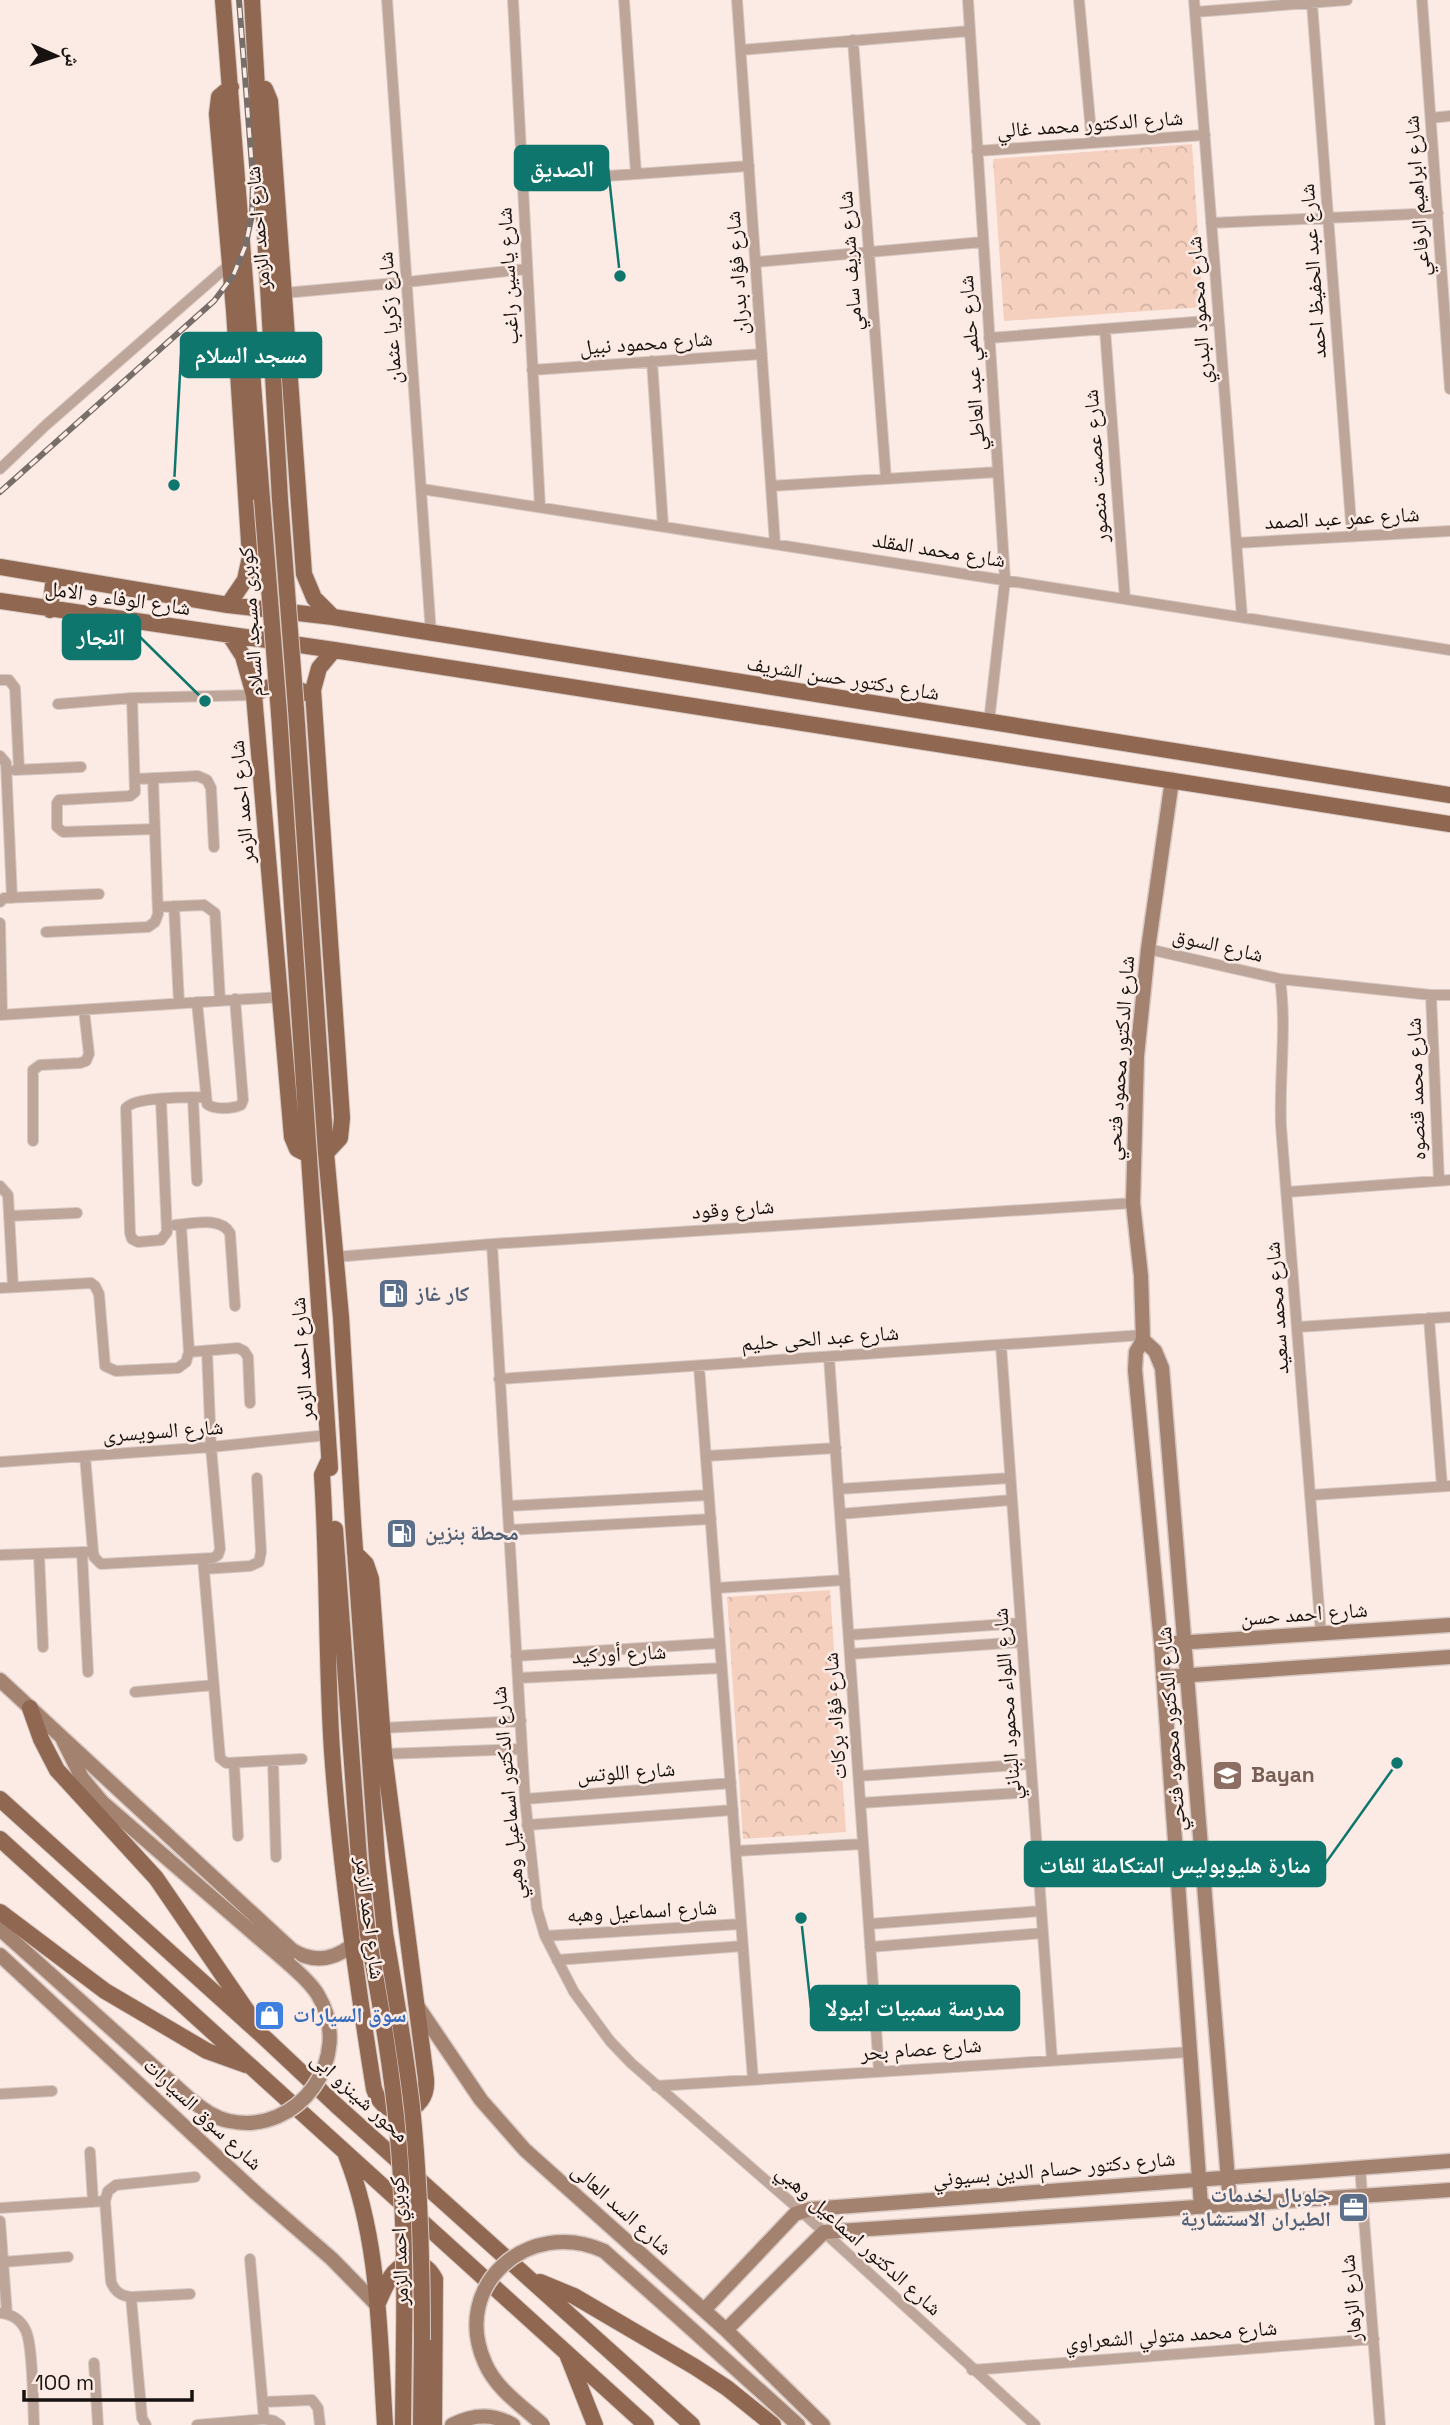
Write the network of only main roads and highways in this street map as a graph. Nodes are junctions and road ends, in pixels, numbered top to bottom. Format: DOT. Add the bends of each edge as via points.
graph roads {
  1 [pos="223,0"];
  2 [pos="253,0"];
  3 [pos="257,86"];
  4 [pos="231,87"];
  5 [pos="250,557"];
  6 [pos="303,565"];
  7 [pos="0,567"];
  8 [pos="54,577"];
  9 [pos="0,601"];
  10 [pos="228,605"];
  11 [pos="50,610"];
  12 [pos="333,617"];
  13 [pos="230,636"];
  14 [pos="334,650"];
  15 [pos="254,695"];
  16 [pos="314,703"];
  17 [pos="901,708"];
  18 [pos="1071,735"];
  19 [pos="896,737"];
  20 [pos="1067,764"];
  21 [pos="1449,791"];
  22 [pos="1450,824"];
  23 [pos="326,1153"];
  24 [pos="309,1155"];
  25 [pos="330,1460"];
  26 [pos="355,1553"];
  27 [pos="30,1708"];
  28 [pos="0,1799"];
  29 [pos="0,1839"];
  30 [pos="0,1912"];
  31 [pos="377,1934"];
  32 [pos="267,2040"];
  33 [pos="251,2066"];
  34 [pos="346,2153"];
  35 [pos="532,2279"];
  36 [pos="377,2305"];
  37 [pos="566,2352"];
  38 [pos="385,2425"];
  39 [pos="403,2425"];
  40 [pos="421,2425"];
  41 [pos="434,2425"];
  42 [pos="595,2425"];
  43 [pos="646,2425"];
  44 [pos="692,2425"];
  45 [pos="773,2425"];
  1 -- 4 [label="main road, شارع احمد الزمر"];
  2 -- 3 [label="main road, شارع احمد الزمر"];
  3 -- 6 [label="main road, شارع احمد الزمر" via="270,97"];
  3 -- 23 [label="main road, كوبرى مسجد السلام, bridge" via="280,499"];
  4 -- 5 [label="main road, شارع احمد الزمر" via="217,105"];
  4 -- 24 [label="main road, كوبرى مسجد السلام, bridge"];
  5 -- 6 [label="main road" via="262,572 274,576 293,573"];
  5 -- 10 [label="main road, شارع احمد الزمر" via="245,580"];
  6 -- 12 [label="main road, شارع احمد الزمر" via="314,598"];
  7 -- 8 [label="main road, شارع الوفاء و الامل"];
  8 -- 10 [label="main road, شارع الوفاء و الامل"];
  8 -- 11 [label="main road"];
  9 -- 11 [label="main road, شارع الوفاء و الامل"];
  10 -- 12 [label="main road, شارع دكتور حسن الشريف"];
  11 -- 13 [label="main road, شارع الوفاء و الامل"];
  12 -- 17 [label="main road, شارع دكتور حسن الشريف"];
  13 -- 14 [label="main road"];
  13 -- 15 [label="main road, شارع احمد الزمر" via="243,656"];
  14 -- 16 [label="main road" via="316,675"];
  14 -- 19 [label="main road"];
  15 -- 16 [label="main road" via="274,685 290,685"];
  15 -- 24 [label="main road, شارع احمد الزمر" via="292,1137 298,1149"];
  16 -- 23 [label="main road" via="343,1128"];
  17 -- 18 [label="main road, شارع دكتور حسن الشريف"];
  17 -- 19 [label="main road"];
  18 -- 20 [label="main road"];
  18 -- 21 [label="main road, شارع دكتور حسن الشريف"];
  19 -- 20 [label="main road"];
  20 -- 22 [label="main road"];
  23 -- 26 [label="main road, شارع احمد الزمر"];
  24 -- 25 [label="main road, شارع احمد الزمر"];
  25 -- 26 [label="main road, شارع احمد الزمر" via="322,1475 332,1750 351,1946 374,2089 387,2108 409,2110 425,2094 426,2079 384,1754 371,1579 366,1564"];
  25 -- 31 [label="main road" via="359,1859"];
  26 -- 31 [label="main road" via="377,1858"];
  27 -- 32 [label="main road" via="57,1770 156,1878"];
  28 -- 32 [label="main road, محور شينزو ابى"];
  29 -- 33 [label="main road"];
  30 -- 33 [label="main road" via="105,1991 207,2052"];
  31 -- 39 [label="main road, كوبري احمد الزمر, bridge" via="404,2238"];
  31 -- 40 [label="main road, كوبري احمد الزمر, bridge" via="405,2048 412,2106 421,2223"];
  32 -- 35 [label="main road, محور شينزو ابى"];
  33 -- 34 [label="main road"];
  34 -- 36 [label="main road" via="365,2213"];
  34 -- 37 [label="main road"];
  35 -- 44 [label="main road, محور شينزو ابى"];
  35 -- 45 [label="main road" via="574,2296 695,2367"];
  36 -- 38 [label="main road"];
  36 -- 41 [label="main road" via="402,2266 424,2266 435,2279"];
  37 -- 42 [label="main road"];
  37 -- 43 [label="main road"];
}
